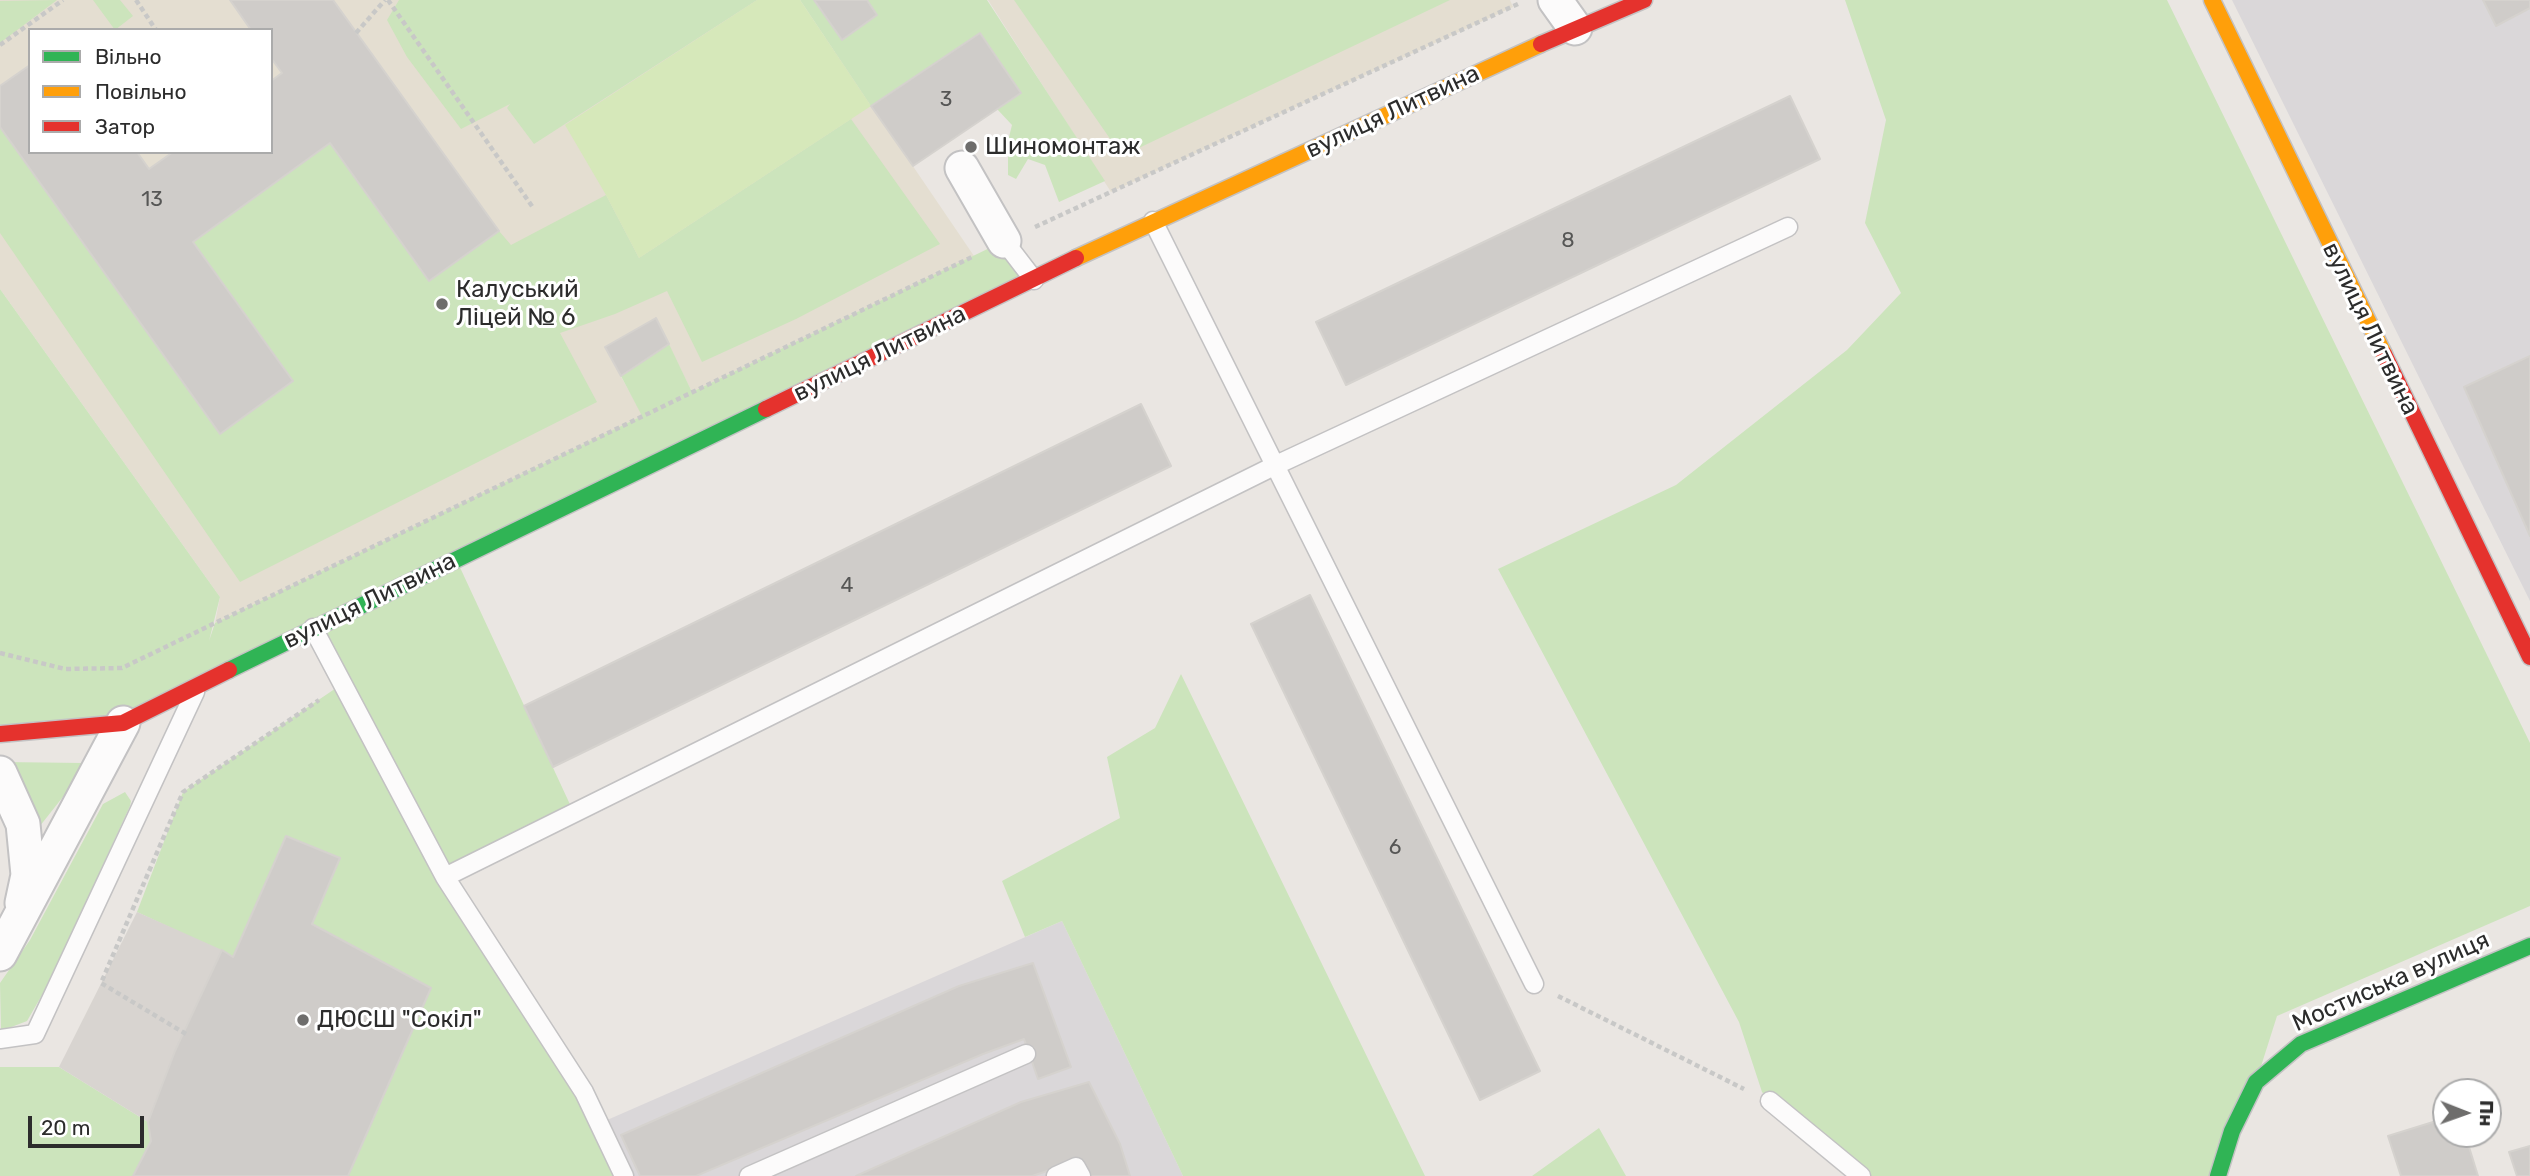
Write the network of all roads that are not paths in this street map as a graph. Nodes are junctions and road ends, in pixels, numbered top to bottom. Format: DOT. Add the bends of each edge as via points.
graph roads {
  1 [pos="1555,0"];
  2 [pos="1644,0"];
  3 [pos="2212,0"];
  4 [pos="1575,28"];
  5 [pos="962,168"];
  6 [pos="1153,221"];
  7 [pos="1788,227"];
  8 [pos="1004,241"];
  9 [pos="1034,279"];
  10 [pos="1274,466"];
  11 [pos="313,628"];
  12 [pos="2530,657"];
  13 [pos="197,688"];
  14 [pos="123,723"];
  15 [pos="0,734"];
  16 [pos="0,773"];
  17 [pos="445,877"];
  18 [pos="8,940"];
  19 [pos="2530,946"];
  20 [pos="1534,984"];
  21 [pos="0,1039"];
  22 [pos="1026,1054"];
  23 [pos="1770,1101"];
  24 [pos="624,1176"];
  25 [pos="749,1176"];
  26 [pos="1056,1176"];
  27 [pos="1081,1176"];
  28 [pos="1861,1176"];
  29 [pos="2218,1176"];
  1 -- 4 [label="street"];
  2 -- 4 [label="street, вулиця Литвина"];
  3 -- 12 [label="street, вулиця Литвина"];
  4 -- 6 [label="street, вулиця Литвина"];
  5 -- 8 [label="street"];
  6 -- 9 [label="street, вулиця Литвина"];
  6 -- 10 [label="lane"];
  7 -- 10 [label="lane"];
  8 -- 9 [label="lane"];
  9 -- 11 [label="street, вулиця Литвина"];
  10 -- 17 [label="lane"];
  10 -- 20 [label="lane"];
  11 -- 13 [label="street, вулиця Литвина"];
  11 -- 17 [label="lane"];
  13 -- 14 [label="street, вулиця Литвина"];
  13 -- 21 [label="lane" via="35,1034"];
  14 -- 15 [label="street, вулиця Литвина"];
  14 -- 18 [label="street"];
  16 -- 18 [label="street" via="23,824 28,875"];
  17 -- 24 [label="lane" via="583,1092"];
  19 -- 29 [label="street, Мостиська вулиця" via="2301,1044 2256,1082 2232,1131"];
  22 -- 25 [label="lane"];
  23 -- 28 [label="lane"];
  26 -- 27 [label="lane" via="1076,1167"];
}
